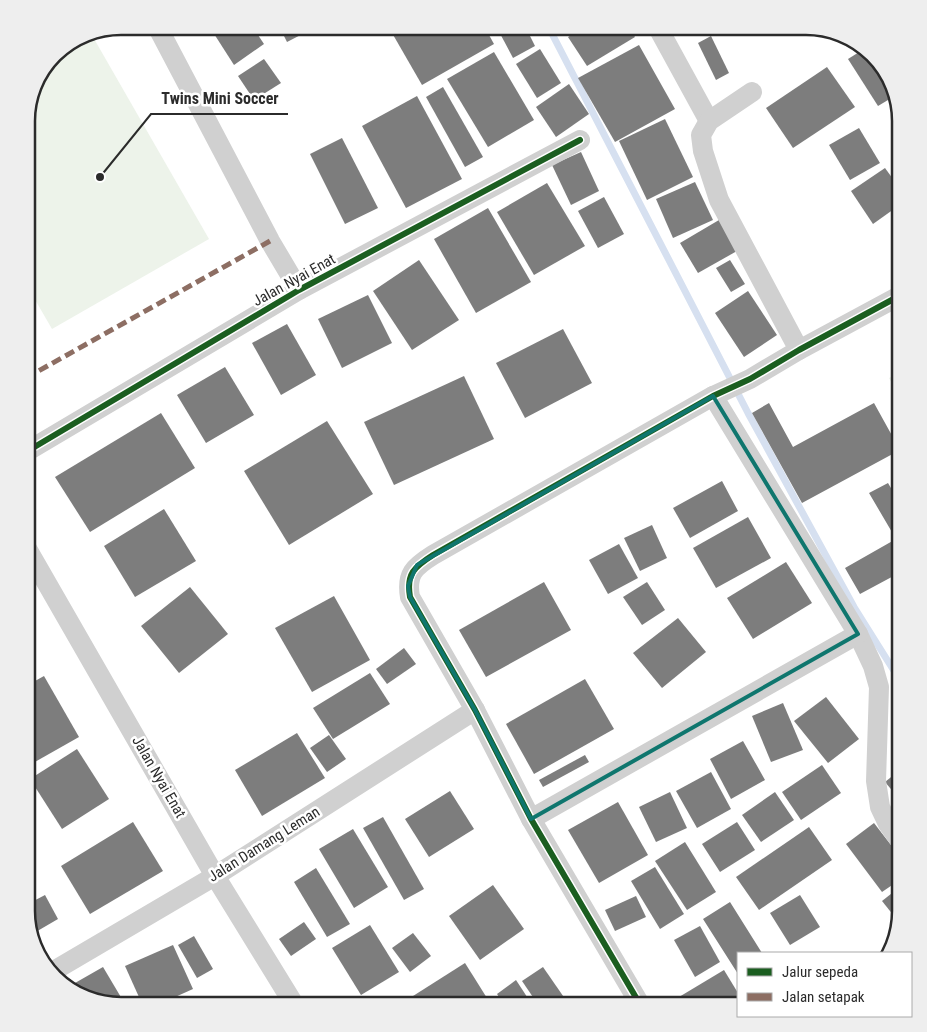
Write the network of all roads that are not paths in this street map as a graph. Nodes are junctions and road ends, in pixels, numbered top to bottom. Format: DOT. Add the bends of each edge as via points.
graph roads {
  1 [pos="162,35"];
  2 [pos="662,35"];
  3 [pos="752,92"];
  4 [pos="709,121"];
  5 [pos="580,140"];
  6 [pos="299,290"];
  7 [pos="892,300"];
  8 [pos="799,350"];
  9 [pos="719,393"];
  10 [pos="35,447"];
  11 [pos="35,562"];
  12 [pos="858,634"];
  13 [pos="475,710"];
  14 [pos="531,819"];
  15 [pos="892,830"];
  16 [pos="215,876"];
  17 [pos="57,968"];
  18 [pos="289,997"];
  19 [pos="636,997"];
  1 -- 6 [label="street"];
  2 -- 4 [label="street"];
  3 -- 4 [label="street"];
  4 -- 8 [label="street" via="701,135 718,200"];
  5 -- 6 [label="street, Jalan Nyai Enat"];
  6 -- 10 [label="street, Jalan Nyai Enat"];
  7 -- 8 [label="street"];
  8 -- 9 [label="street"];
  9 -- 12 [label="street"];
  9 -- 13 [label="street" via="417,565 408,586 410,597"];
  11 -- 16 [label="street, Jalan Nyai Enat"];
  12 -- 14 [label="street"];
  12 -- 15 [label="street" via="879,687 876,781 880,807"];
  13 -- 14 [label="street"];
  13 -- 16 [label="street, Jalan Damang Leman"];
  14 -- 19 [label="street"];
  16 -- 17 [label="street, Jalan Damang Leman"];
  16 -- 18 [label="street, Jalan Nyai Enat"];
}
